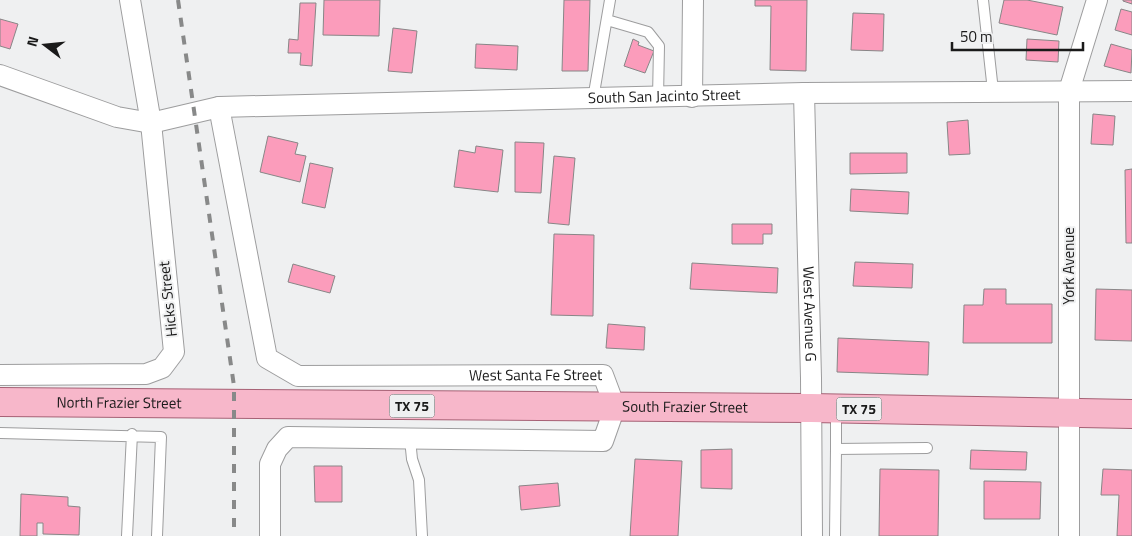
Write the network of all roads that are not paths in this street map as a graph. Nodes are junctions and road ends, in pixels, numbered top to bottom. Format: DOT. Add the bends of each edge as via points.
graph roads {
  1 [pos="130,0"];
  2 [pos="610,0"];
  3 [pos="693,0"];
  4 [pos="983,0"];
  5 [pos="1097,0"];
  6 [pos="607,20"];
  7 [pos="0,75"];
  8 [pos="992,91"];
  9 [pos="1069,91"];
  10 [pos="1132,91"];
  11 [pos="804,93"];
  12 [pos="692,97"];
  13 [pos="658,98"];
  14 [pos="593,99"];
  15 [pos="219,107"];
  16 [pos="151,123"];
  17 [pos="0,375"];
  18 [pos="0,402"];
  19 [pos="238,404"];
  20 [pos="615,407"];
  21 [pos="824,408"];
  22 [pos="1069,414"];
  23 [pos="1132,414"];
  24 [pos="0,432"];
  25 [pos="132,434"];
  26 [pos="410,439"];
  27 [pos="927,448"];
  28 [pos="836,449"];
  29 [pos="126,536"];
  30 [pos="157,536"];
  31 [pos="270,536"];
  32 [pos="422,536"];
  33 [pos="812,536"];
  34 [pos="835,536"];
  35 [pos="1069,536"];
  1 -- 16 [label="street, Hicks Street"];
  2 -- 6 [label="lane"];
  3 -- 12 [label="street"];
  4 -- 8 [label="lane"];
  5 -- 9 [label="street, York Avenue"];
  6 -- 13 [label="lane" via="648,32 659,46"];
  6 -- 14 [label="lane"];
  7 -- 16 [label="street" via="117,116"];
  8 -- 9 [label="street, South San Jacinto Street"];
  8 -- 11 [label="street, South San Jacinto Street"];
  9 -- 10 [label="street, South San Jacinto Street"];
  9 -- 22 [label="street, York Avenue"];
  11 -- 12 [label="street, South San Jacinto Street"];
  11 -- 21 [label="street, West Avenue G"];
  12 -- 13 [label="street, South San Jacinto Street"];
  13 -- 14 [label="street, South San Jacinto Street"];
  14 -- 15 [label="street, South San Jacinto Street"];
  15 -- 16 [label="street, South San Jacinto Street"];
  15 -- 20 [label="street, West Santa Fe Street" via="267,358 298,376 603,375"];
  16 -- 17 [label="street, Hicks Street" via="174,352 162,368 146,374"];
  18 -- 19 [label="main road, North Frazier Street / TX 75"];
  19 -- 20 [label="main road, South Frazier Street / TX 75"];
  20 -- 21 [label="main road, South Frazier Street / TX 75"];
  20 -- 26 [label="street" via="603,441"];
  21 -- 22 [label="main road, South Frazier Street / TX 75"];
  21 -- 28 [label="lane"];
  21 -- 33 [label="street, West Avenue G"];
  22 -- 23 [label="main road, South Frazier Street / TX 75"];
  22 -- 35 [label="street, York Avenue"];
  24 -- 25 [label="lane"];
  25 -- 29 [label="lane"];
  25 -- 30 [label="lane" via="161,437"];
  26 -- 31 [label="street" via="288,437 270,464"];
  26 -- 32 [label="lane" via="419,480"];
  27 -- 28 [label="lane"];
  28 -- 34 [label="lane"];
}
